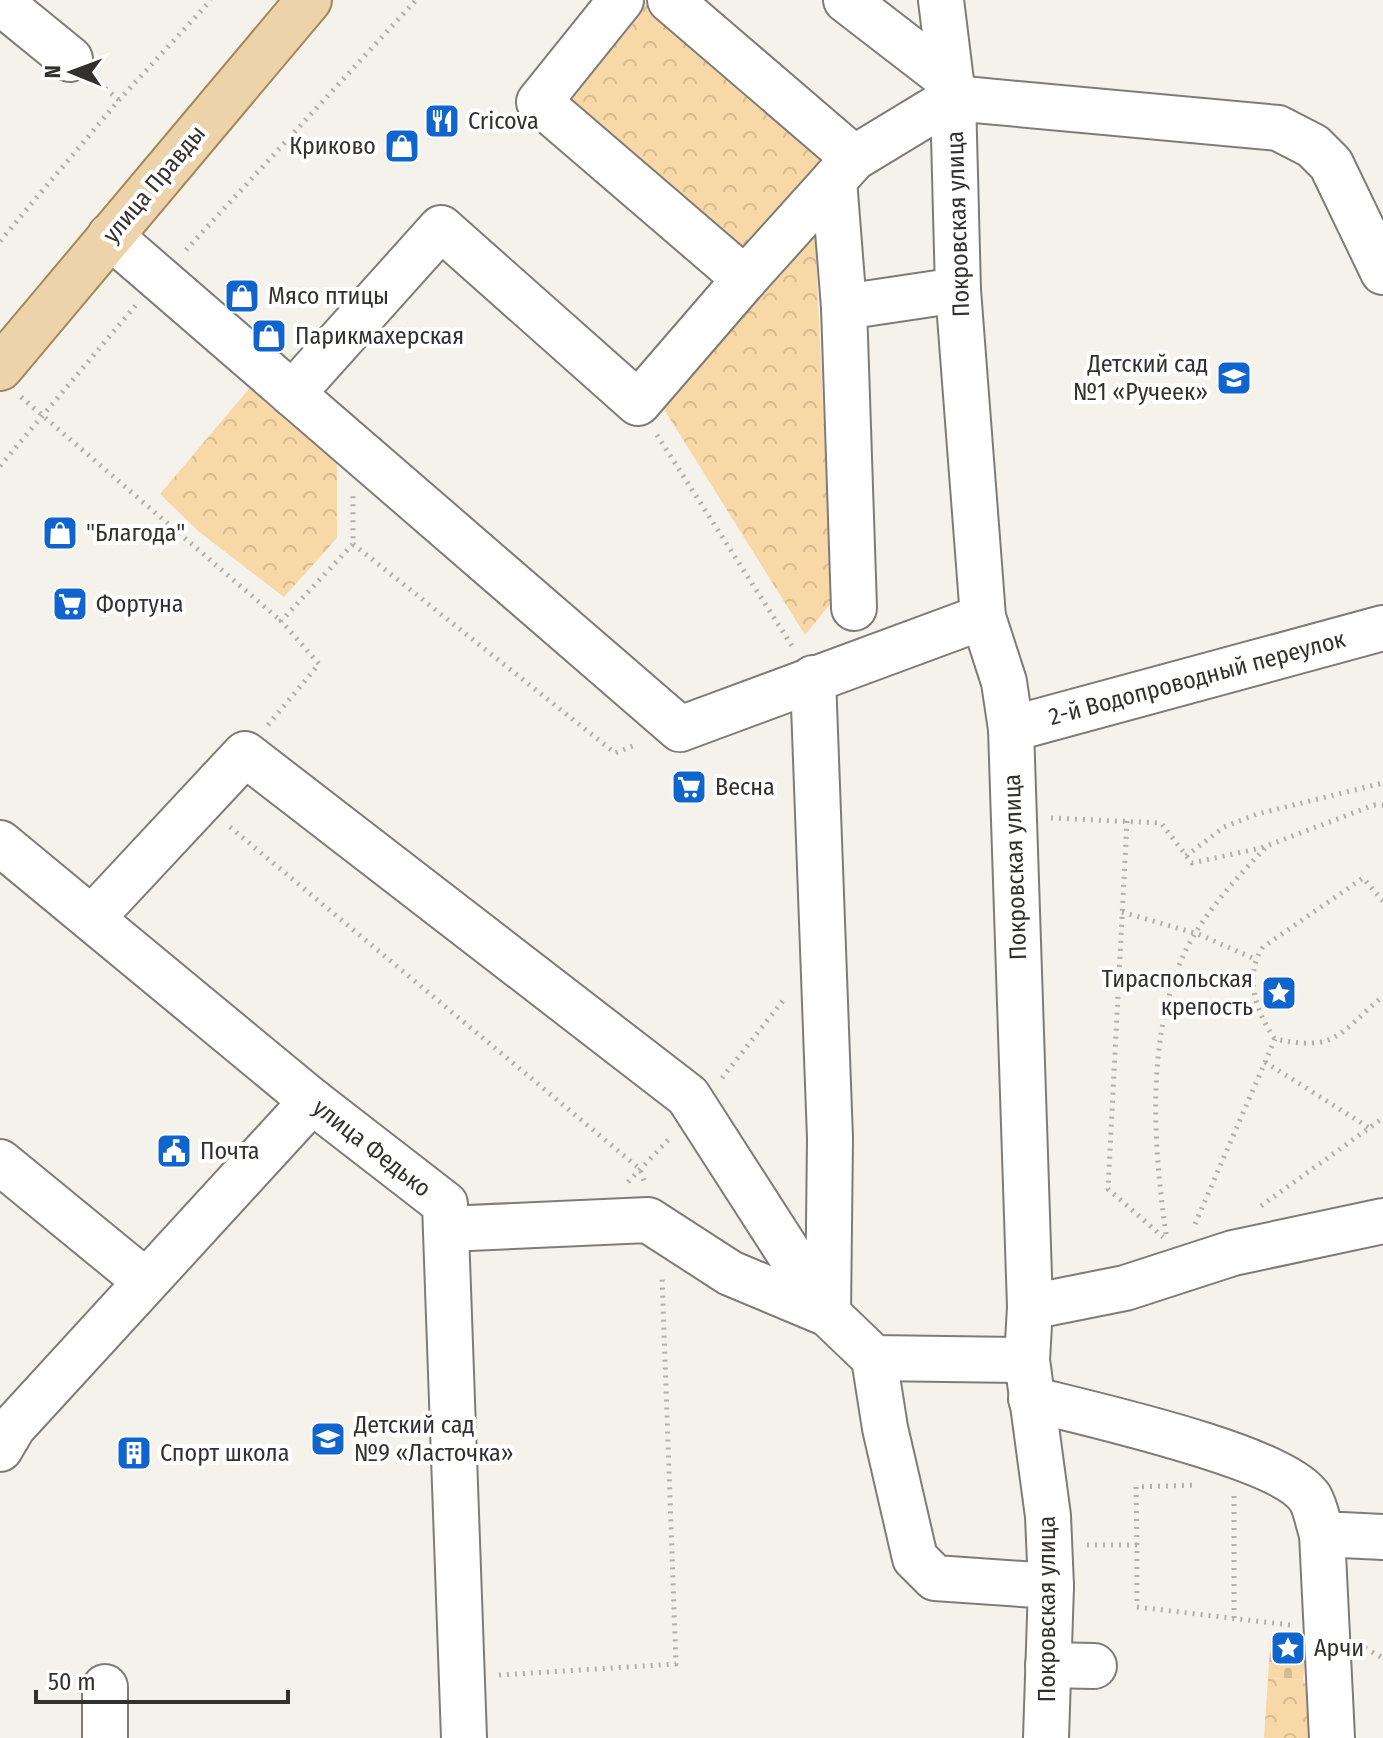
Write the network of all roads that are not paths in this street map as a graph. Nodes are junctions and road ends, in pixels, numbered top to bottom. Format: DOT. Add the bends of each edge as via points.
graph roads {
  1 [pos="309,0"];
  2 [pos="621,0"];
  3 [pos="670,0"];
  4 [pos="846,0"];
  5 [pos="941,0"];
  6 [pos="0,2"];
  7 [pos="70,59"];
  8 [pos="952,90"];
  9 [pos="844,169"];
  10 [pos="110,236"];
  11 [pos="1383,272"];
  12 [pos="745,279"];
  13 [pos="958,290"];
  14 [pos="844,307"];
  15 [pos="5,377"];
  16 [pos="292,394"];
  17 [pos="854,608"];
  18 [pos="983,617"];
  19 [pos="1383,628"];
  20 [pos="813,678"];
  21 [pos="1011,729"];
  22 [pos="0,843"];
  23 [pos="92,918"];
  24 [pos="312,1101"];
  25 [pos="0,1162"];
  26 [pos="1383,1221"];
  27 [pos="446,1229"];
  28 [pos="144,1280"];
  29 [pos="1030,1307"];
  30 [pos="828,1314"];
  31 [pos="874,1358"];
  32 [pos="1029,1380"];
  33 [pos="4,1431"];
  34 [pos="1322,1534"];
  35 [pos="1383,1537"];
  36 [pos="1051,1586"];
  37 [pos="1048,1665"];
  38 [pos="1094,1666"];
  39 [pos="105,1687"];
  40 [pos="105,1738"];
  41 [pos="464,1738"];
  42 [pos="1046,1738"];
  43 [pos="1332,1738"];
  1 -- 10 [label="main road, улица Правды"];
  2 -- 12 [label="street" via="539,102"];
  3 -- 9 [label="street"];
  4 -- 8 [label="street"];
  5 -- 8 [label="street, Покровская улица"];
  6 -- 7 [label="street"];
  8 -- 9 [label="street"];
  8 -- 11 [label="street" via="1278,128 1313,146 1331,164"];
  8 -- 13 [label="street, Покровская улица"];
  9 -- 12 [label="street"];
  9 -- 14 [label="street"];
  10 -- 15 [label="main road, улица Правды"];
  10 -- 16 [label="street"];
  12 -- 16 [label="street" via="638,403 441,228"];
  13 -- 14 [label="street"];
  13 -- 18 [label="street, Покровская улица"];
  14 -- 17 [label="street"];
  16 -- 20 [label="street" via="680,729"];
  18 -- 20 [label="street"];
  18 -- 21 [label="street, Покровская улица" via="1004,682"];
  19 -- 21 [label="street, 2-й Водопроводный переулок"];
  20 -- 30 [label="street" via="830,1138"];
  21 -- 29 [label="street, Покровская улица"];
  22 -- 23 [label="street, улица Федько"];
  23 -- 24 [label="street, улица Федько"];
  23 -- 30 [label="street" via="245,754 688,1096"];
  24 -- 27 [label="street, улица Федько" via="445,1204"];
  24 -- 28 [label="street"];
  25 -- 28 [label="street"];
  26 -- 29 [label="street" via="1233,1253 1125,1288"];
  27 -- 30 [label="street" via="648,1220 730,1273"];
  27 -- 41 [label="street, улица Федько"];
  28 -- 33 [label="street"];
  29 -- 32 [label="street, Покровская улица"];
  30 -- 31 [label="street"];
  31 -- 32 [label="street"];
  31 -- 36 [label="street" via="915,1558 935,1578"];
  32 -- 34 [label="street" via="1126,1422 1273,1471 1309,1497"];
  32 -- 36 [label="street, Покровская улица" via="1048,1516"];
  34 -- 35 [label="street"];
  34 -- 43 [label="street"];
  36 -- 37 [label="street, Покровская улица"];
  37 -- 38 [label="street"];
  37 -- 42 [label="street, Покровская улица"];
  39 -- 40 [label="street"];
}
